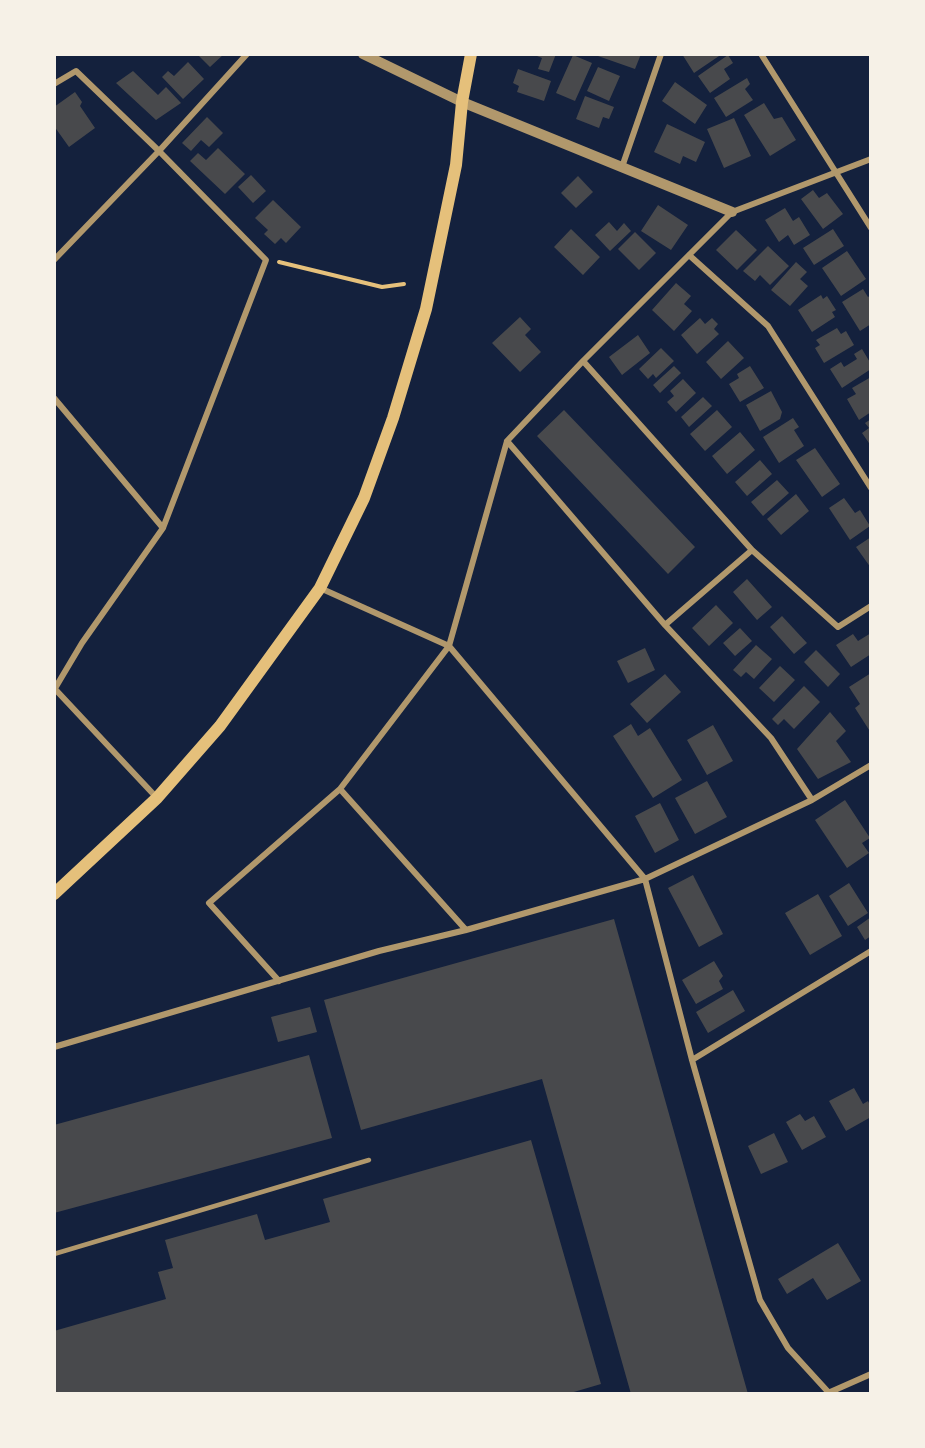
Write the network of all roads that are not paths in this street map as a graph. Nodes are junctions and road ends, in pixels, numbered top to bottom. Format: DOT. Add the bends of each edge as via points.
graph roads {
  1 [pos="247,54"];
  2 [pos="363,54"];
  3 [pos="471,54"];
  4 [pos="661,54"];
  5 [pos="761,54"];
  6 [pos="54,84"];
  7 [pos="462,102"];
  8 [pos="159,151"];
  9 [pos="871,159"];
  10 [pos="621,167"];
  11 [pos="836,171"];
  12 [pos="732,212"];
  13 [pos="871,228"];
  14 [pos="689,255"];
  15 [pos="54,260"];
  16 [pos="583,361"];
  17 [pos="54,398"];
  18 [pos="507,441"];
  19 [pos="871,488"];
  20 [pos="163,528"];
  21 [pos="752,550"];
  22 [pos="320,588"];
  23 [pos="871,606"];
  24 [pos="665,625"];
  25 [pos="449,646"];
  26 [pos="54,689"];
  27 [pos="871,765"];
  28 [pos="340,789"];
  29 [pos="157,798"];
  30 [pos="812,800"];
  31 [pos="645,879"];
  32 [pos="54,894"];
  33 [pos="466,930"];
  34 [pos="871,951"];
  35 [pos="279,981"];
  36 [pos="54,1047"];
  37 [pos="692,1060"];
  38 [pos="369,1160"];
  39 [pos="54,1254"];
  40 [pos="871,1374"];
  41 [pos="829,1393"];
  1 -- 8 [label="street"];
  2 -- 7 [label="street"];
  3 -- 7 [label="main road"];
  4 -- 10 [label="street"];
  5 -- 11 [label="street"];
  6 -- 8 [label="street" via="76,71"];
  7 -- 10 [label="street"];
  7 -- 22 [label="main road" via="454,174 426,309 364,498"];
  8 -- 15 [label="street"];
  8 -- 20 [label="street" via="266,260"];
  9 -- 11 [label="street"];
  10 -- 12 [label="street"];
  11 -- 12 [label="street"];
  11 -- 13 [label="street"];
  12 -- 14 [label="street"];
  14 -- 16 [label="street"];
  14 -- 19 [label="street" via="768,326"];
  16 -- 18 [label="street"];
  16 -- 21 [label="street"];
  17 -- 20 [label="street"];
  18 -- 24 [label="street"];
  18 -- 25 [label="street"];
  20 -- 26 [label="street"];
  21 -- 23 [label="street" via="838,627"];
  21 -- 24 [label="street"];
  22 -- 25 [label="street"];
  22 -- 29 [label="main road" via="220,726"];
  24 -- 30 [label="street" via="771,738"];
  25 -- 28 [label="street"];
  25 -- 31 [label="street"];
  26 -- 29 [label="street"];
  27 -- 30 [label="street"];
  28 -- 33 [label="street"];
  28 -- 35 [label="street" via="209,903"];
  29 -- 32 [label="main road"];
  30 -- 31 [label="street"];
  31 -- 33 [label="street"];
  31 -- 37 [label="street"];
  33 -- 35 [label="street"];
  34 -- 37 [label="street"];
  35 -- 36 [label="street"];
  37 -- 41 [label="street" via="760,1300 788,1348"];
  38 -- 39 [label="lane"];
  40 -- 41 [label="street"];
}
